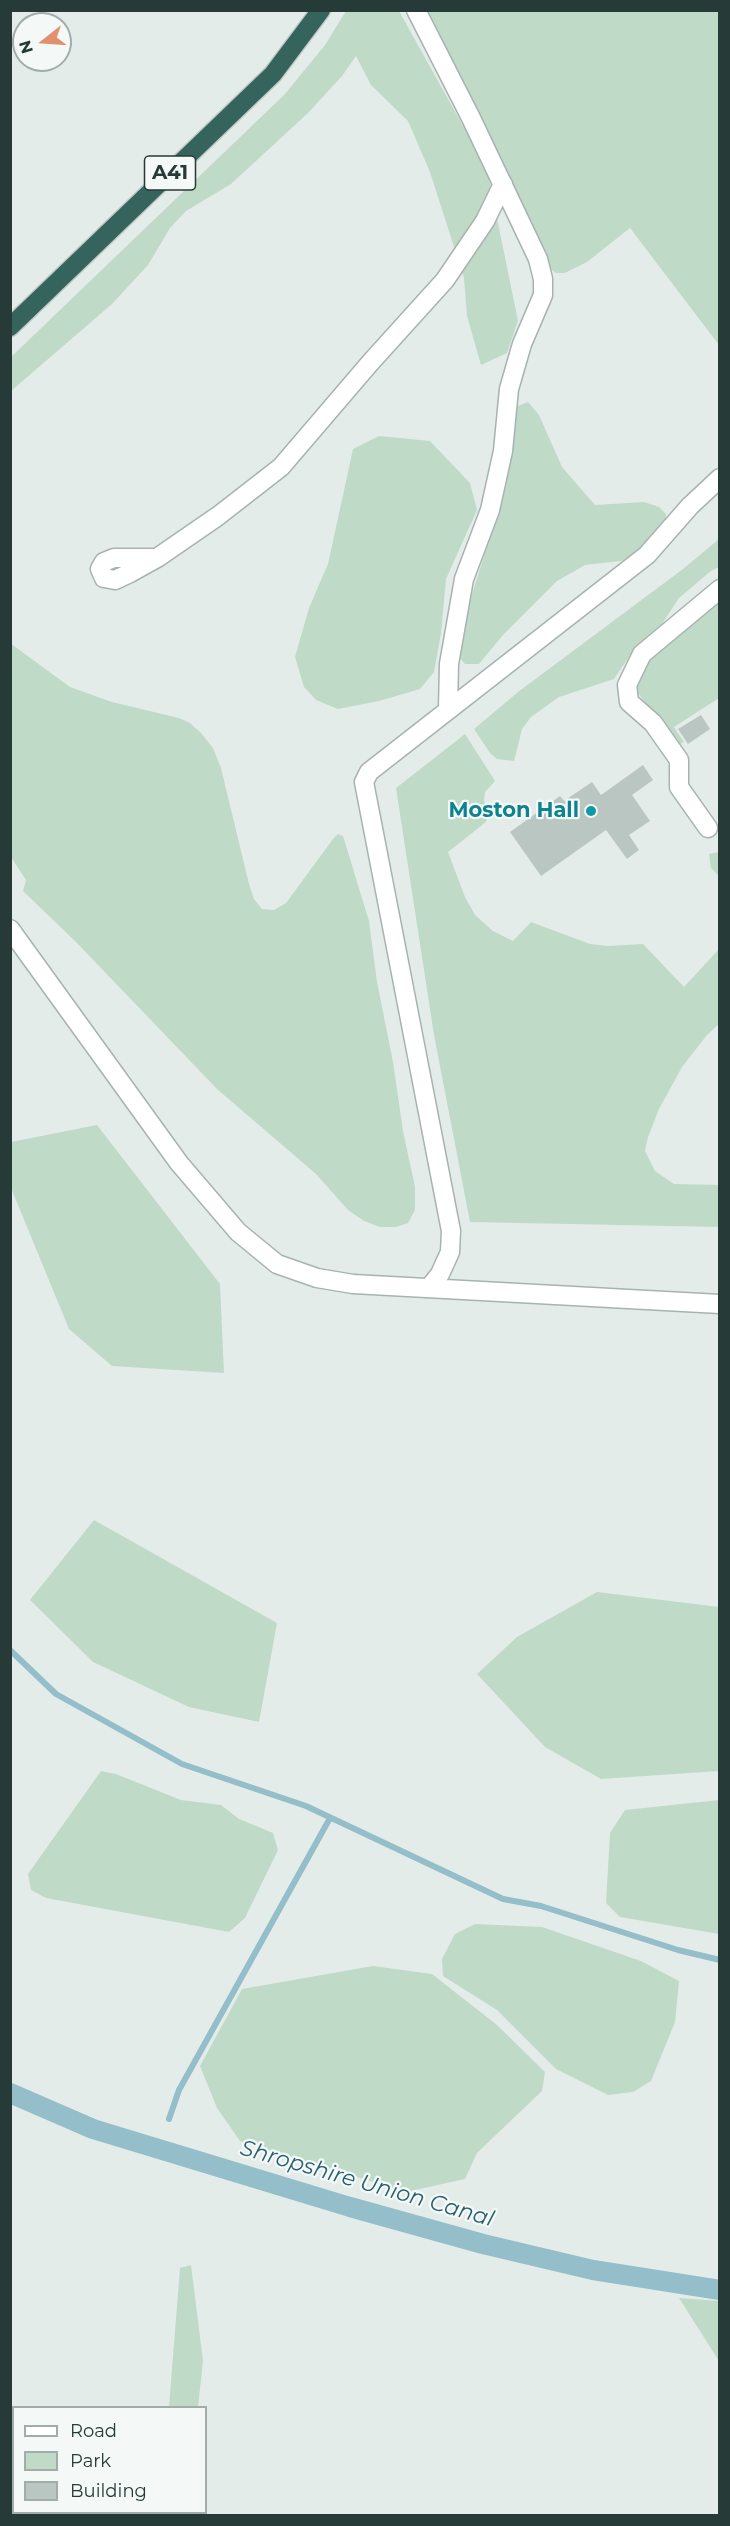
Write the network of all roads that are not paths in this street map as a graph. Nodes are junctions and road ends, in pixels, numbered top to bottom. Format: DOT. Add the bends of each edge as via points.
graph roads {
  1 [pos="321,10"];
  2 [pos="416,10"];
  3 [pos="502,184"];
  4 [pos="10,327"];
  5 [pos="720,478"];
  6 [pos="157,558"];
  7 [pos="720,589"];
  8 [pos="448,709"];
  9 [pos="708,828"];
  10 [pos="10,929"];
  11 [pos="429,1288"];
  12 [pos="720,1304"];
  1 -- 4 [label="highway, A41" via="273,74"];
  2 -- 3 [label="street"];
  3 -- 6 [label="street" via="485,221 445,280 281,467"];
  3 -- 8 [label="street" via="538,259 543,295 522,344 509,389 503,451 490,510 464,579 449,664"];
  5 -- 8 [label="street" via="646,555"];
  7 -- 9 [label="street" via="642,654 627,685 629,702 653,723 679,760 679,787"];
  8 -- 11 [label="street" via="369,772 364,782 451,1231 450,1252"];
  10 -- 11 [label="street" via="179,1163 238,1232 277,1264 317,1278"];
  11 -- 12 [label="street"];
}
